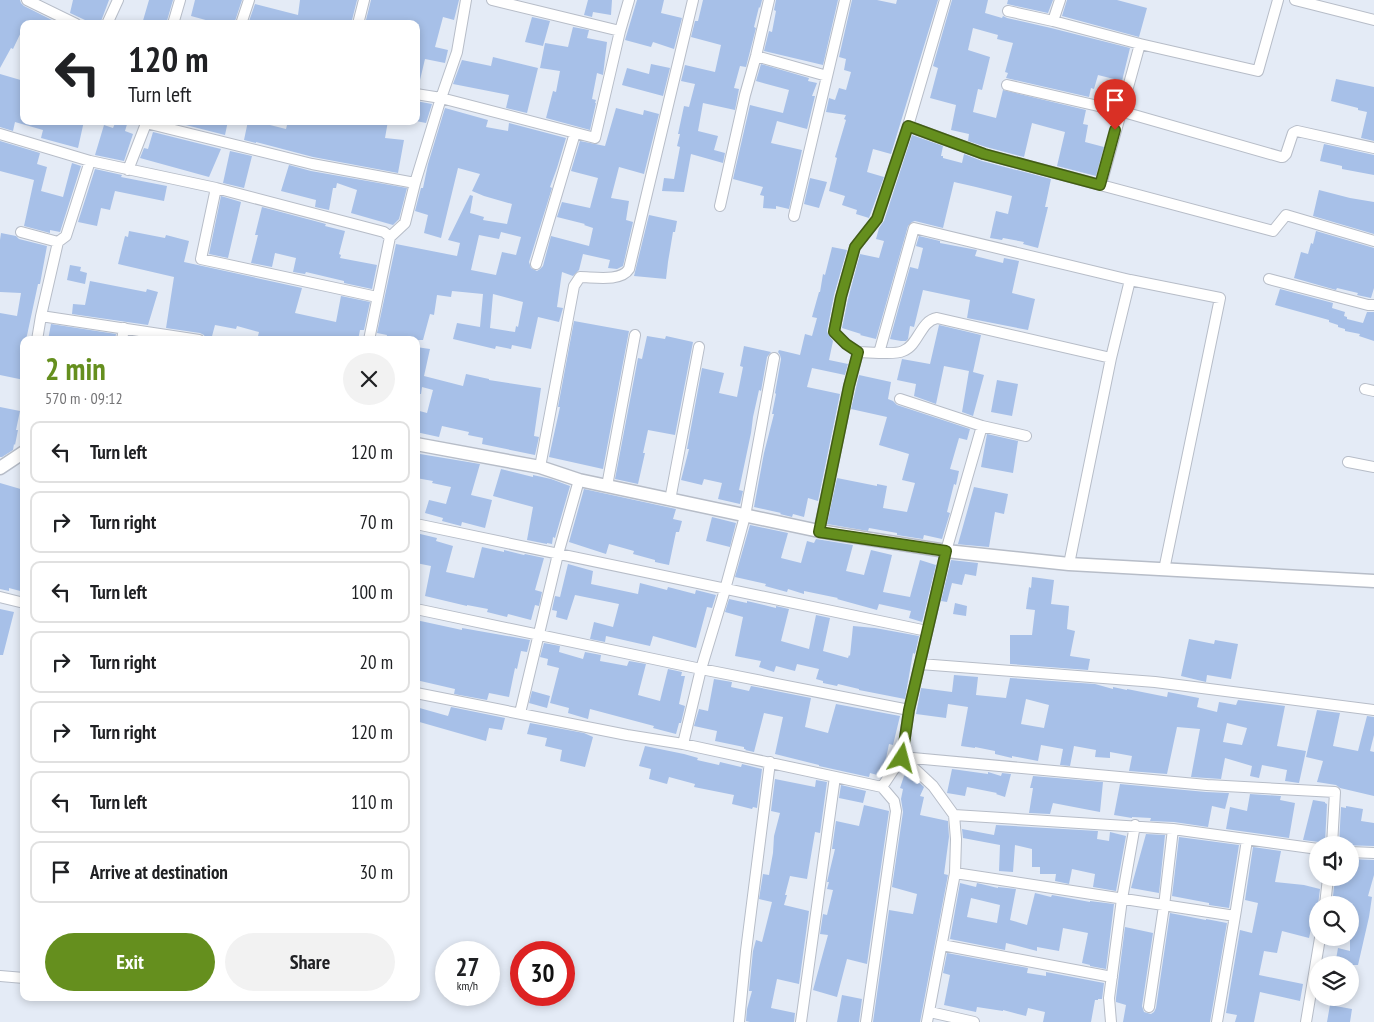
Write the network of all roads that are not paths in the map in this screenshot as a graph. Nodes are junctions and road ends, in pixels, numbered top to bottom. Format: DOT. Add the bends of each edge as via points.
graph roads {
  1 [pos="27,0"];
  2 [pos="118,0"];
  3 [pos="180,0"];
  4 [pos="249,0"];
  5 [pos="364,0"];
  6 [pos="466,0"];
  7 [pos="492,0"];
  8 [pos="629,0"];
  9 [pos="693,0"];
  10 [pos="769,0"];
  11 [pos="845,0"];
  12 [pos="945,0"];
  13 [pos="1060,0"];
  14 [pos="1278,0"];
  15 [pos="1296,0"];
  16 [pos="1008,11"];
  17 [pos="68,20"];
  18 [pos="108,20"];
  19 [pos="174,20"];
  20 [pos="242,20"];
  21 [pos="359,20"];
  22 [pos="1374,20"];
  23 [pos="1054,21"];
  24 [pos="620,32"];
  25 [pos="1140,44"];
  26 [pos="756,56"];
  27 [pos="827,76"];
  28 [pos="1007,85"];
  29 [pos="420,95"];
  30 [pos="441,98"];
  31 [pos="1120,111"];
  32 [pos="146,125"];
  33 [pos="159,125"];
  34 [pos="908,126"];
  35 [pos="575,133"];
  36 [pos="0,134"];
  37 [pos="1374,148"];
  38 [pos="90,161"];
  39 [pos="128,170"];
  40 [pos="415,183"];
  41 [pos="1100,185"];
  42 [pos="216,188"];
  43 [pos="720,206"];
  44 [pos="794,216"];
  45 [pos="22,232"];
  46 [pos="390,237"];
  47 [pos="1374,241"];
  48 [pos="58,242"];
  49 [pos="536,264"];
  50 [pos="1269,278"];
  51 [pos="1130,280"];
  52 [pos="377,297"];
  53 [pos="1374,305"];
  54 [pos="41,316"];
  55 [pos="124,328"];
  56 [pos="635,335"];
  57 [pos="38,336"];
  58 [pos="123,336"];
  59 [pos="174,336"];
  60 [pos="370,336"];
  61 [pos="699,347"];
  62 [pos="858,352"];
  63 [pos="879,353"];
  64 [pos="774,358"];
  65 [pos="1111,358"];
  66 [pos="900,399"];
  67 [pos="982,426"];
  68 [pos="1026,436"];
  69 [pos="420,445"];
  70 [pos="20,452"];
  71 [pos="1348,462"];
  72 [pos="540,467"];
  73 [pos="1374,467"];
  74 [pos="0,468"];
  75 [pos="579,480"];
  76 [pos="607,486"];
  77 [pos="670,500"];
  78 [pos="744,516"];
  79 [pos="420,525"];
  80 [pos="819,532"];
  81 [pos="946,551"];
  82 [pos="558,554"];
  83 [pos="1069,564"];
  84 [pos="1164,570"];
  85 [pos="1374,581"];
  86 [pos="725,589"];
  87 [pos="0,597"];
  88 [pos="20,603"];
  89 [pos="420,610"];
  90 [pos="927,631"];
  91 [pos="539,635"];
  92 [pos="920,664"];
  93 [pos="701,669"];
  94 [pos="420,694"];
  95 [pos="909,710"];
  96 [pos="1374,710"];
  97 [pos="520,713"];
  98 [pos="683,744"];
  99 [pos="902,758"];
  100 [pos="770,762"];
  101 [pos="834,777"];
  102 [pos="882,787"];
  103 [pos="954,815"];
  104 [pos="1135,826"];
  105 [pos="1173,829"];
  106 [pos="1333,836"];
  107 [pos="1247,840"];
  108 [pos="1309,849"];
  109 [pos="1359,852"];
  110 [pos="1374,853"];
  111 [pos="955,873"];
  112 [pos="1122,899"];
  113 [pos="1164,906"];
  114 [pos="1235,916"];
  115 [pos="942,945"];
  116 [pos="1319,946"];
  117 [pos="0,976"];
  118 [pos="1112,977"];
  119 [pos="20,978"];
  120 [pos="1149,1007"];
  121 [pos="929,1017"];
  122 [pos="740,1022"];
  123 [pos="801,1022"];
  124 [pos="866,1022"];
  125 [pos="974,1022"];
  126 [pos="1111,1022"];
  127 [pos="1218,1022"];
  128 [pos="1306,1022"];
  1 -- 17 [label="street"];
  2 -- 18 [label="street"];
  3 -- 19 [label="street"];
  4 -- 20 [label="street"];
  5 -- 21 [label="street"];
  6 -- 30 [label="street" via="457,52"];
  7 -- 24 [label="street"];
  8 -- 24 [label="street"];
  9 -- 72 [label="street" via="629,269 616,278 580,277 574,286"];
  10 -- 26 [label="street"];
  11 -- 27 [label="street"];
  12 -- 34 [label="street"];
  13 -- 23 [label="street"];
  14 -- 25 [label="street" via="1258,72"];
  15 -- 22 [label="street"];
  16 -- 23 [label="street"];
  23 -- 25 [label="street"];
  24 -- 35 [label="street" via="595,138"];
  25 -- 31 [label="street"];
  26 -- 27 [label="street"];
  26 -- 43 [label="street"];
  27 -- 44 [label="street"];
  28 -- 31 [label="street"];
  29 -- 30 [label="street"];
  30 -- 35 [label="street"];
  30 -- 40 [label="street"];
  31 -- 37 [label="street" via="1281,157 1286,154 1293,133 1297,131"];
  31 -- 41 [label="street"];
  32 -- 39 [label="street"];
  33 -- 40 [label="street" via="312,164"];
  34 -- 41 [label="street" via="984,154"];
  34 -- 62 [label="street" via="877,219 855,247 841,297 834,332"];
  35 -- 49 [label="street"];
  36 -- 38 [label="street"];
  38 -- 39 [label="street"];
  38 -- 48 [label="street" via="66,236"];
  39 -- 42 [label="street"];
  40 -- 46 [label="street" via="405,223"];
  41 -- 47 [label="street" via="1273,231 1286,215"];
  42 -- 46 [label="street" via="384,232"];
  42 -- 52 [label="street" via="201,259"];
  45 -- 48 [label="street"];
  46 -- 52 [label="street"];
  48 -- 54 [label="street"];
  50 -- 53 [label="street"];
  51 -- 63 [label="street" via="914,228"];
  51 -- 65 [label="street"];
  51 -- 84 [label="street" via="1220,298"];
  52 -- 60 [label="street"];
  54 -- 55 [label="street"];
  54 -- 57 [label="street"];
  55 -- 58 [label="street"];
  55 -- 59 [label="street"];
  56 -- 76 [label="street"];
  61 -- 77 [label="street"];
  62 -- 63 [label="street"];
  62 -- 80 [label="street"];
  63 -- 65 [label="street" via="902,352 912,346 931,319 937,318"];
  64 -- 78 [label="street"];
  65 -- 83 [label="street"];
  66 -- 67 [label="street"];
  67 -- 68 [label="street"];
  67 -- 81 [label="street"];
  69 -- 72 [label="street"];
  70 -- 74 [label="street"];
  71 -- 73 [label="street"];
  72 -- 75 [label="street"];
  75 -- 76 [label="street"];
  75 -- 82 [label="street"];
  76 -- 77 [label="street"];
  77 -- 78 [label="street"];
  78 -- 80 [label="street"];
  78 -- 86 [label="street"];
  79 -- 82 [label="street"];
  80 -- 81 [label="street"];
  81 -- 83 [label="street"];
  81 -- 90 [label="street"];
  82 -- 86 [label="street"];
  82 -- 91 [label="street"];
  83 -- 84 [label="street"];
  84 -- 85 [label="street"];
  86 -- 90 [label="street"];
  86 -- 93 [label="street"];
  87 -- 88 [label="street"];
  89 -- 91 [label="street"];
  90 -- 92 [label="street"];
  91 -- 93 [label="street"];
  91 -- 97 [label="street"];
  92 -- 95 [label="street"];
  92 -- 96 [label="street" via="1155,682"];
  93 -- 95 [label="street"];
  93 -- 98 [label="street"];
  94 -- 97 [label="street"];
  95 -- 99 [label="street"];
  97 -- 98 [label="street"];
  98 -- 100 [label="street"];
  99 -- 102 [label="street"];
  99 -- 103 [label="street" via="932,786"];
  99 -- 106 [label="street" via="1207,785 1335,792"];
  100 -- 101 [label="street"];
  100 -- 122 [label="street"];
  101 -- 102 [label="street"];
  101 -- 123 [label="street"];
  102 -- 124 [label="street" via="894,801 896,811"];
  103 -- 104 [label="street"];
  103 -- 111 [label="street"];
  104 -- 105 [label="street"];
  104 -- 112 [label="street"];
  105 -- 107 [label="street"];
  105 -- 113 [label="street"];
  107 -- 108 [label="street"];
  107 -- 114 [label="street"];
  109 -- 110 [label="street"];
  111 -- 112 [label="street"];
  111 -- 115 [label="street"];
  112 -- 113 [label="street"];
  112 -- 118 [label="street"];
  113 -- 114 [label="street"];
  113 -- 120 [label="street"];
  114 -- 127 [label="street"];
  115 -- 118 [label="street"];
  115 -- 121 [label="street"];
  116 -- 128 [label="street"];
  117 -- 119 [label="street"];
  118 -- 126 [label="street" via="1108,998"];
  121 -- 125 [label="street"];
}
